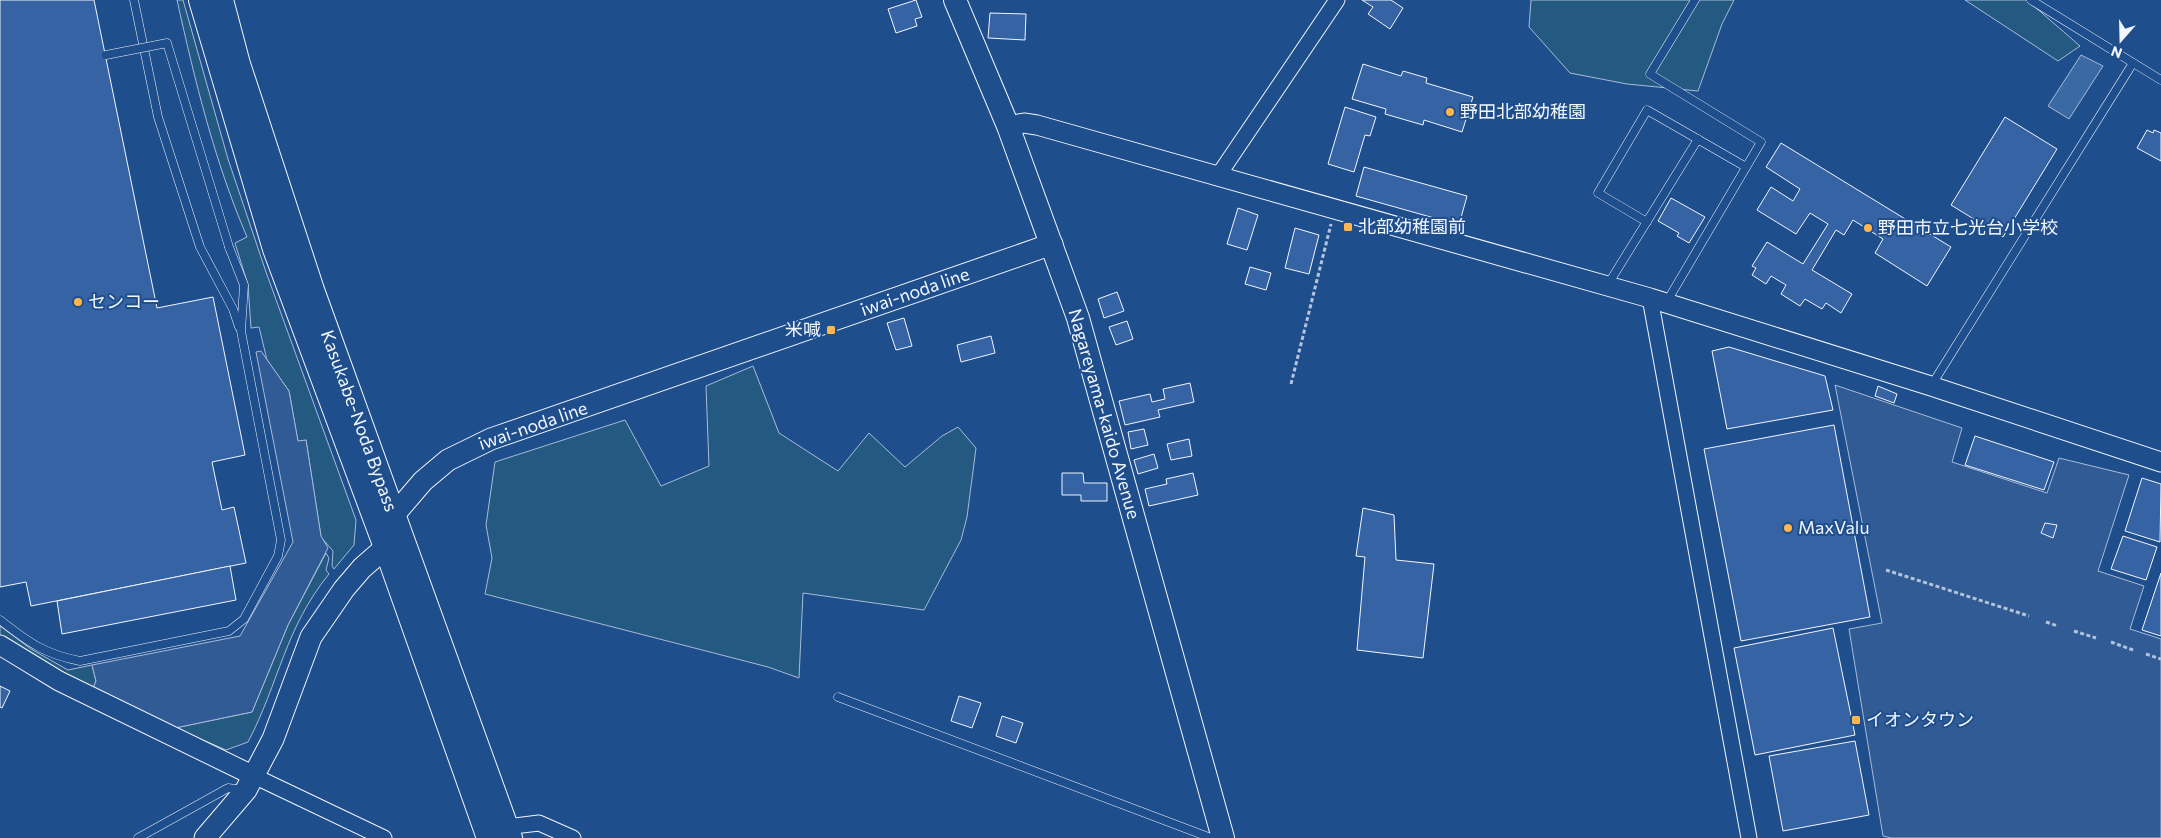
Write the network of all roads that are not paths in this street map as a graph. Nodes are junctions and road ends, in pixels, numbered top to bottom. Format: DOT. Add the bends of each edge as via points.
graph roads {
  1 [pos="134,0"];
  2 [pos="201,0"];
  3 [pos="221,0"];
  4 [pos="955,0"];
  5 [pos="1337,0"];
  6 [pos="1695,0"];
  7 [pos="2031,0"];
  8 [pos="106,55"];
  9 [pos="2133,63"];
  10 [pos="2161,80"];
  11 [pos="1008,126"];
  12 [pos="1698,139"];
  13 [pos="1746,167"];
  14 [pos="1218,176"];
  15 [pos="1647,222"];
  16 [pos="1052,244"];
  17 [pos="1607,286"];
  18 [pos="1658,301"];
  19 [pos="241,331"];
  20 [pos="1931,386"];
  21 [pos="2161,462"];
  22 [pos="393,516"];
  23 [pos="386,547"];
  24 [pos="0,620"];
  25 [pos="0,645"];
  26 [pos="838,697"];
  27 [pos="250,783"];
  28 [pos="502,834"];
  29 [pos="138,838"];
  30 [pos="205,838"];
  31 [pos="384,838"];
  32 [pos="573,838"];
  33 [pos="1212,838"];
  34 [pos="1223,838"];
  35 [pos="1749,838"];
  1 -- 19 [label="lane" via="161,126 200,247"];
  2 -- 23 [label="highway, Kasukabe-Noda Bypass" via="275,249"];
  3 -- 22 [label="highway, Kasukabe-Noda Bypass" via="238,64 312,290"];
  4 -- 11 [label="main road, Nagareyama-kaido Avenue"];
  5 -- 14 [label="street"];
  6 -- 13 [label="lane" via="1650,74 1761,142"];
  7 -- 9 [label="lane"];
  8 -- 19 [label="lane, bridge" via="166,43 229,247 244,285"];
  9 -- 10 [label="lane"];
  9 -- 20 [label="lane"];
  11 -- 14 [label="street" via="1037,125"];
  11 -- 16 [label="main road, Nagareyama-kaido Avenue"];
  12 -- 13 [label="lane"];
  12 -- 15 [label="lane"];
  12 -- 15 [label="lane" via="1647,110 1598,193"];
  13 -- 18 [label="lane"];
  14 -- 17 [label="street"];
  15 -- 17 [label="lane"];
  16 -- 22 [label="main road, iwai-noda line" via="491,439 448,460"];
  16 -- 34 [label="main road, Nagareyama-kaido Avenue" via="1078,318"];
  17 -- 18 [label="street"];
  18 -- 20 [label="street"];
  18 -- 35 [label="street"];
  19 -- 24 [label="lane" via="282,540 278,556 244,619 229,631 80,661 55,656 26,641"];
  20 -- 21 [label="street"];
  22 -- 23 [label="main road, iwai-noda line"];
  22 -- 28 [label="highway, Kasukabe-Noda Bypass"];
  23 -- 27 [label="main road" via="344,589 311,637 273,739"];
  23 -- 28 [label="highway, Kasukabe-Noda Bypass"];
  25 -- 27 [label="street" via="59,681"];
  26 -- 33 [label="lane"];
  27 -- 29 [label="lane" via="228,788"];
  27 -- 30 [label="main road"];
  27 -- 31 [label="street"];
  28 -- 32 [label="street" via="539,823"];
}
